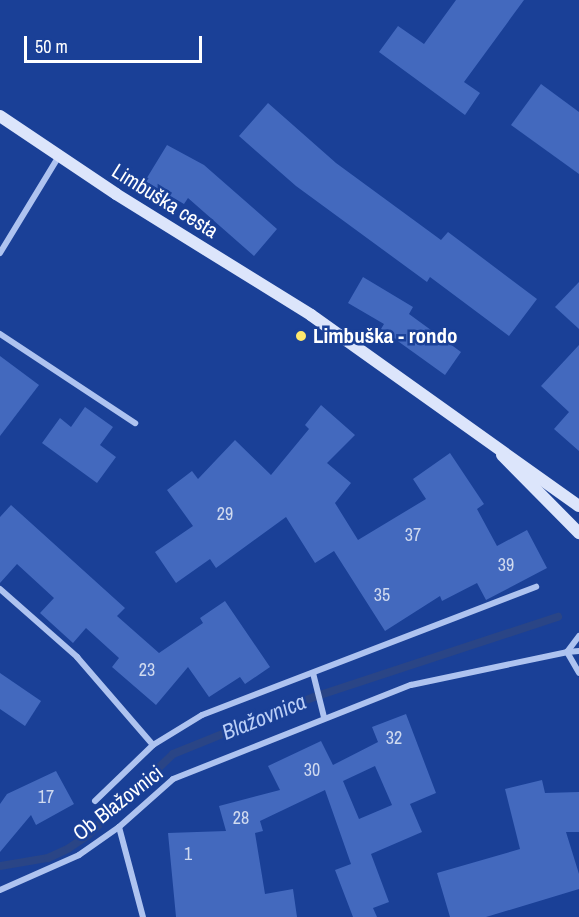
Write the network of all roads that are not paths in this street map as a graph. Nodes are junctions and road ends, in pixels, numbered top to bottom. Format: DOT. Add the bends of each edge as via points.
graph roads {
  1 [pos="0,116"];
  2 [pos="59,156"];
  3 [pos="0,253"];
  4 [pos="0,334"];
  5 [pos="135,423"];
  6 [pos="491,443"];
  7 [pos="579,506"];
  8 [pos="579,533"];
  9 [pos="536,587"];
  10 [pos="0,589"];
  11 [pos="579,636"];
  12 [pos="579,651"];
  13 [pos="567,652"];
  14 [pos="313,673"];
  15 [pos="579,673"];
  16 [pos="324,717"];
  17 [pos="153,745"];
  18 [pos="95,801"];
  19 [pos="119,827"];
  20 [pos="0,890"];
  21 [pos="143,917"];
  1 -- 2 [label="main road, Limbuška cesta"];
  2 -- 3 [label="street"];
  2 -- 6 [label="main road, Limbuška cesta" via="311,315"];
  4 -- 5 [label="street"];
  6 -- 7 [label="main road"];
  6 -- 8 [label="main road"];
  9 -- 14 [label="street, Ob Blažovnici"];
  10 -- 17 [label="street, Ob Blažovnici" via="77,657"];
  11 -- 13 [label="street"];
  12 -- 13 [label="street, Ob Blažovnici"];
  13 -- 15 [label="street"];
  13 -- 16 [label="street, Ob Blažovnici" via="411,685"];
  14 -- 16 [label="street"];
  14 -- 17 [label="street, Ob Blažovnici" via="202,715"];
  16 -- 19 [label="street, Ob Blažovnici" via="173,779"];
  17 -- 18 [label="street, Ob Blažovnici"];
  19 -- 20 [label="street, Ob Blažovnici" via="79,855"];
  19 -- 21 [label="street"];
}
